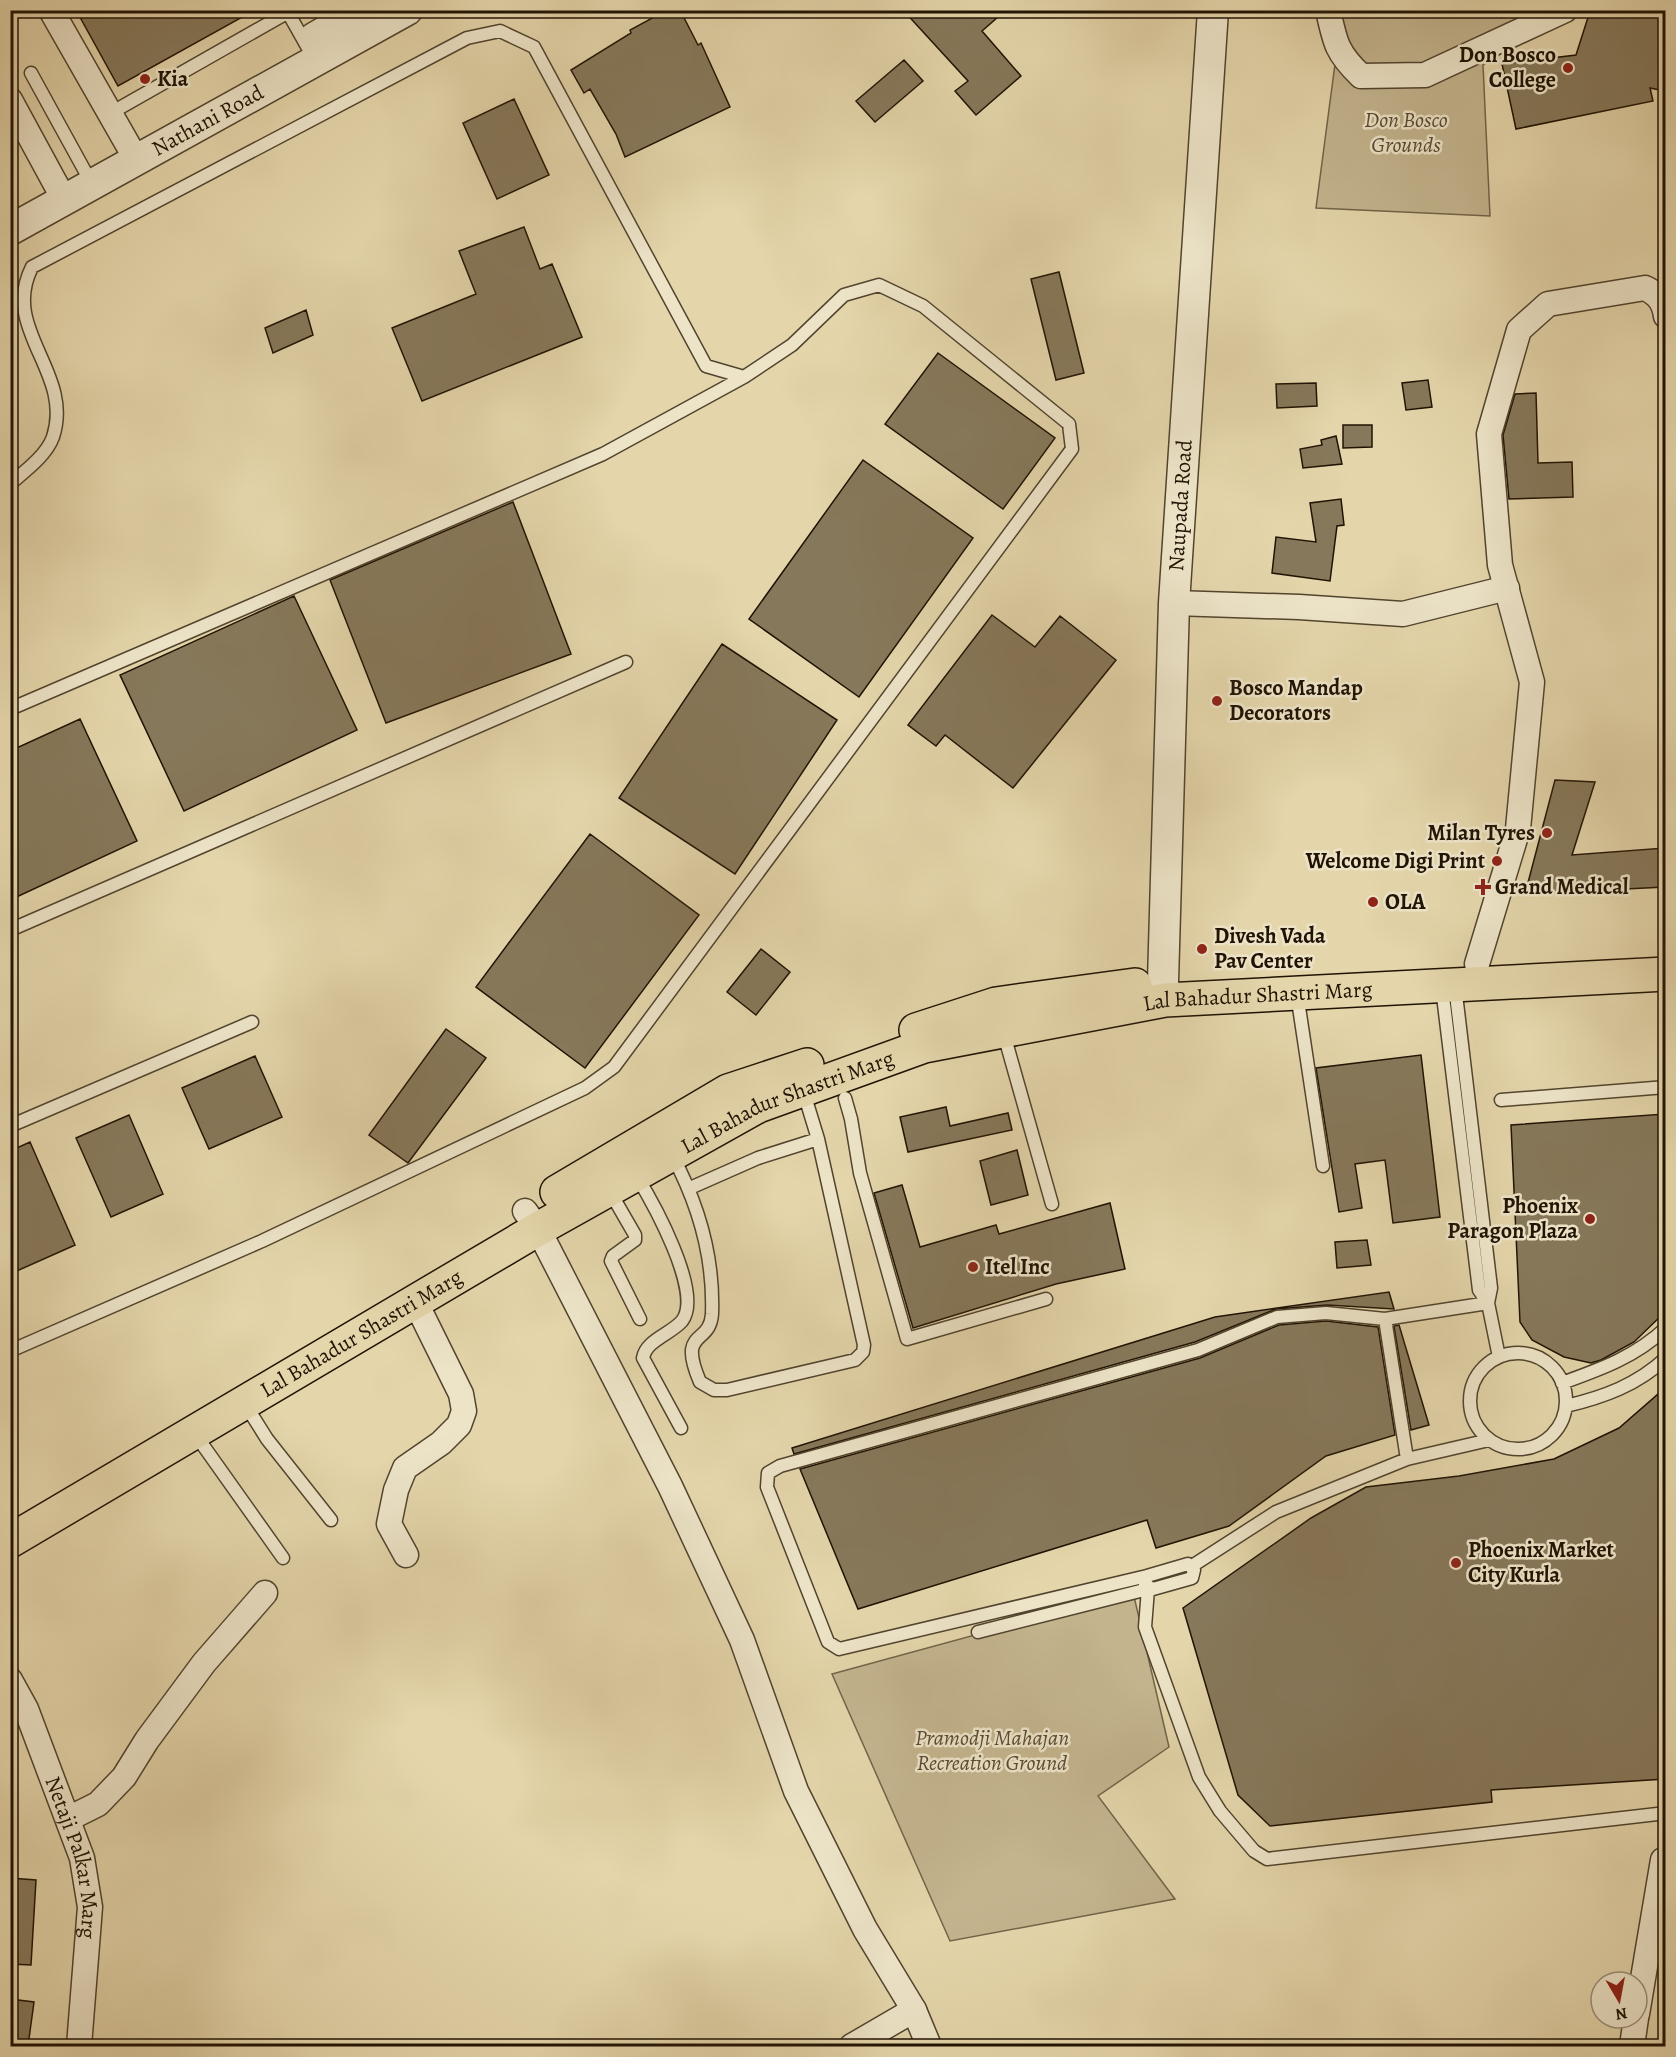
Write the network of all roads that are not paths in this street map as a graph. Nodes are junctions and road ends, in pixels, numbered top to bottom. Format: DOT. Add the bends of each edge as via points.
graph roads {
  1 [pos="51,10"];
  2 [pos="362,10"];
  3 [pos="1213,10"];
  4 [pos="1328,10"];
  5 [pos="1565,10"];
  6 [pos="395,13"];
  7 [pos="310,52"];
  8 [pos="66,69"];
  9 [pos="31,73"];
  10 [pos="10,100"];
  11 [pos="109,114"];
  12 [pos="127,158"];
  13 [pos="90,180"];
  14 [pos="60,192"];
  15 [pos="10,219"];
  16 [pos="10,230"];
  17 [pos="1665,316"];
  18 [pos="744,377"];
  19 [pos="10,484"];
  20 [pos="1507,588"];
  21 [pos="1174,603"];
  22 [pos="626,662"];
  23 [pos="10,709"];
  24 [pos="10,930"];
  25 [pos="1665,953"];
  26 [pos="1665,974"];
  27 [pos="1458,979"];
  28 [pos="1164,991"];
  29 [pos="1297,993"];
  30 [pos="999,1017"];
  31 [pos="252,1022"];
  32 [pos="841,1088"];
  33 [pos="1665,1088"];
  34 [pos="803,1090"];
  35 [pos="1501,1100"];
  36 [pos="735,1103"];
  37 [pos="10,1126"];
  38 [pos="818,1139"];
  39 [pos="671,1154"];
  40 [pos="1323,1166"];
  41 [pos="614,1177"];
  42 [pos="690,1188"];
  43 [pos="1052,1204"];
  44 [pos="532,1220"];
  45 [pos="1046,1299"];
  46 [pos="415,1301"];
  47 [pos="1488,1303"];
  48 [pos="640,1319"];
  49 [pos="1385,1319"];
  50 [pos="1665,1328"];
  51 [pos="10,1351"];
  52 [pos="1499,1357"];
  53 [pos="1665,1358"];
  54 [pos="1562,1383"];
  55 [pos="244,1403"];
  56 [pos="1566,1406"];
  57 [pos="681,1428"];
  58 [pos="194,1433"];
  59 [pos="1489,1440"];
  60 [pos="1407,1459"];
  61 [pos="10,1515"];
  62 [pos="331,1520"];
  63 [pos="10,1541"];
  64 [pos="406,1555"];
  65 [pos="283,1558"];
  66 [pos="1147,1582"];
  67 [pos="265,1593"];
  68 [pos="978,1632"];
  69 [pos="10,1680"];
  70 [pos="1665,1813"];
  71 [pos="68,1819"];
  72 [pos="1663,1860"];
  73 [pos="1645,1970"];
  74 [pos="914,2010"];
  75 [pos="1635,2030"];
  76 [pos="79,2046"];
  77 [pos="852,2046"];
  78 [pos="929,2046"];
  79 [pos="1632,2046"];
  1 -- 11 [label="street"];
  2 -- 7 [label="street, Nathani Road"];
  3 -- 21 [label="street, Naupada Road"];
  4 -- 5 [label="street" via="1335,45 1361,76 1425,75"];
  6 -- 7 [label="street, Nathani Road"];
  7 -- 11 [label="lane" via="290,16 285,14"];
  7 -- 12 [label="street, Nathani Road"];
  8 -- 12 [label="street"];
  9 -- 13 [label="lane"];
  10 -- 14 [label="street"];
  11 -- 12 [label="street"];
  12 -- 13 [label="street, Nathani Road"];
  13 -- 14 [label="street, Nathani Road"];
  13 -- 16 [label="street, Nathani Road"];
  14 -- 15 [label="street, Nathani Road"];
  17 -- 20 [label="street" via="1655,293 1645,288 1548,304 1519,330 1489,434 1500,566"];
  18 -- 19 [label="lane" via="706,366 534,47 500,31 467,38 32,267 24,281 21,312 51,378 57,411 52,438 34,463"];
  18 -- 23 [label="lane" via="603,454"];
  18 -- 51 [label="lane" via="792,345 844,295 879,285 923,306 1069,424 1072,449 614,1067 585,1088 262,1241"];
  20 -- 21 [label="street" via="1403,614"];
  20 -- 27 [label="street" via="1532,682 1518,829"];
  21 -- 28 [label="street, Naupada Road"];
  22 -- 24 [label="lane"];
  25 -- 27 [label="main road, Lal Bahadur Shastri Marg"];
  26 -- 27 [label="main road, Lal Bahadur Shastri Marg"];
  27 -- 28 [label="main road, Lal Bahadur Shastri Marg"];
  27 -- 29 [label="main road, Lal Bahadur Shastri Marg"];
  27 -- 47 [label="lane" via="1491,1288"];
  28 -- 29 [label="main road, Lal Bahadur Shastri Marg"];
  28 -- 30 [label="main road, Lal Bahadur Shastri Marg"];
  29 -- 40 [label="lane"];
  30 -- 32 [label="main road, Lal Bahadur Shastri Marg" via="924,1046"];
  30 -- 36 [label="main road, Lal Bahadur Shastri Marg"];
  30 -- 43 [label="lane"];
  31 -- 37 [label="lane"];
  32 -- 34 [label="main road, Lal Bahadur Shastri Marg"];
  32 -- 45 [label="lane" via="860,1173 907,1339"];
  33 -- 35 [label="lane"];
  34 -- 36 [label="main road, Lal Bahadur Shastri Marg"];
  34 -- 38 [label="lane"];
  36 -- 39 [label="main road, Lal Bahadur Shastri Marg"];
  36 -- 41 [label="main road, Lal Bahadur Shastri Marg"];
  38 -- 42 [label="lane" via="758,1158"];
  38 -- 42 [label="lane" via="864,1346 855,1360 727,1390 714,1390 700,1382 691,1349 694,1340 709,1328 711,1275"];
  39 -- 41 [label="main road, Lal Bahadur Shastri Marg"];
  39 -- 42 [label="lane"];
  41 -- 44 [label="main road, Lal Bahadur Shastri Marg"];
  41 -- 48 [label="lane" via="634,1235 632,1245 611,1261"];
  41 -- 57 [label="lane" via="671,1240 679,1258 687,1311 683,1320 650,1345 643,1358"];
  44 -- 46 [label="main road, Lal Bahadur Shastri Marg"];
  44 -- 61 [label="main road, Lal Bahadur Shastri Marg"];
  44 -- 74 [label="street" via="670,1486 742,1640 796,1791 828,1859 874,1946"];
  46 -- 55 [label="main road, Lal Bahadur Shastri Marg"];
  46 -- 64 [label="street" via="461,1394 464,1411 459,1425 441,1443 405,1468 389,1524"];
  47 -- 49 [label="lane"];
  47 -- 52 [label="lane"];
  49 -- 60 [label="lane"];
  49 -- 66 [label="lane" via="1326,1313 1277,1317 1198,1350 780,1466 768,1473 767,1487 828,1642 839,1649"];
  50 -- 54 [label="lane" via="1648,1345 1610,1367"];
  52 -- 54 [label="lane" via="1515,1353 1532,1355 1547,1362"];
  52 -- 59 [label="lane" via="1479,1372 1470,1396 1471,1413"];
  53 -- 56 [label="lane" via="1652,1371 1613,1393"];
  54 -- 56 [label="lane"];
  55 -- 58 [label="main road, Lal Bahadur Shastri Marg"];
  55 -- 62 [label="lane" via="267,1439"];
  56 -- 59 [label="lane" via="1555,1432 1544,1442 1516,1450"];
  58 -- 63 [label="main road, Lal Bahadur Shastri Marg"];
  58 -- 65 [label="lane"];
  59 -- 60 [label="lane"];
  60 -- 66 [label="lane" via="1276,1512 1192,1566 1188,1564"];
  66 -- 68 [label="lane"];
  66 -- 70 [label="lane" via="1145,1627 1199,1777 1220,1811 1254,1851 1267,1859"];
  67 -- 71 [label="street" via="204,1663 124,1777 98,1804"];
  69 -- 71 [label="street, Netaji Palkar Marg" via="26,1709"];
  71 -- 76 [label="street, Netaji Palkar Marg" via="82,1858 90,1908"];
  72 -- 73 [label="street"];
  74 -- 77 [label="street"];
  74 -- 78 [label="street"];
  75 -- 79 [label="street"];
}
